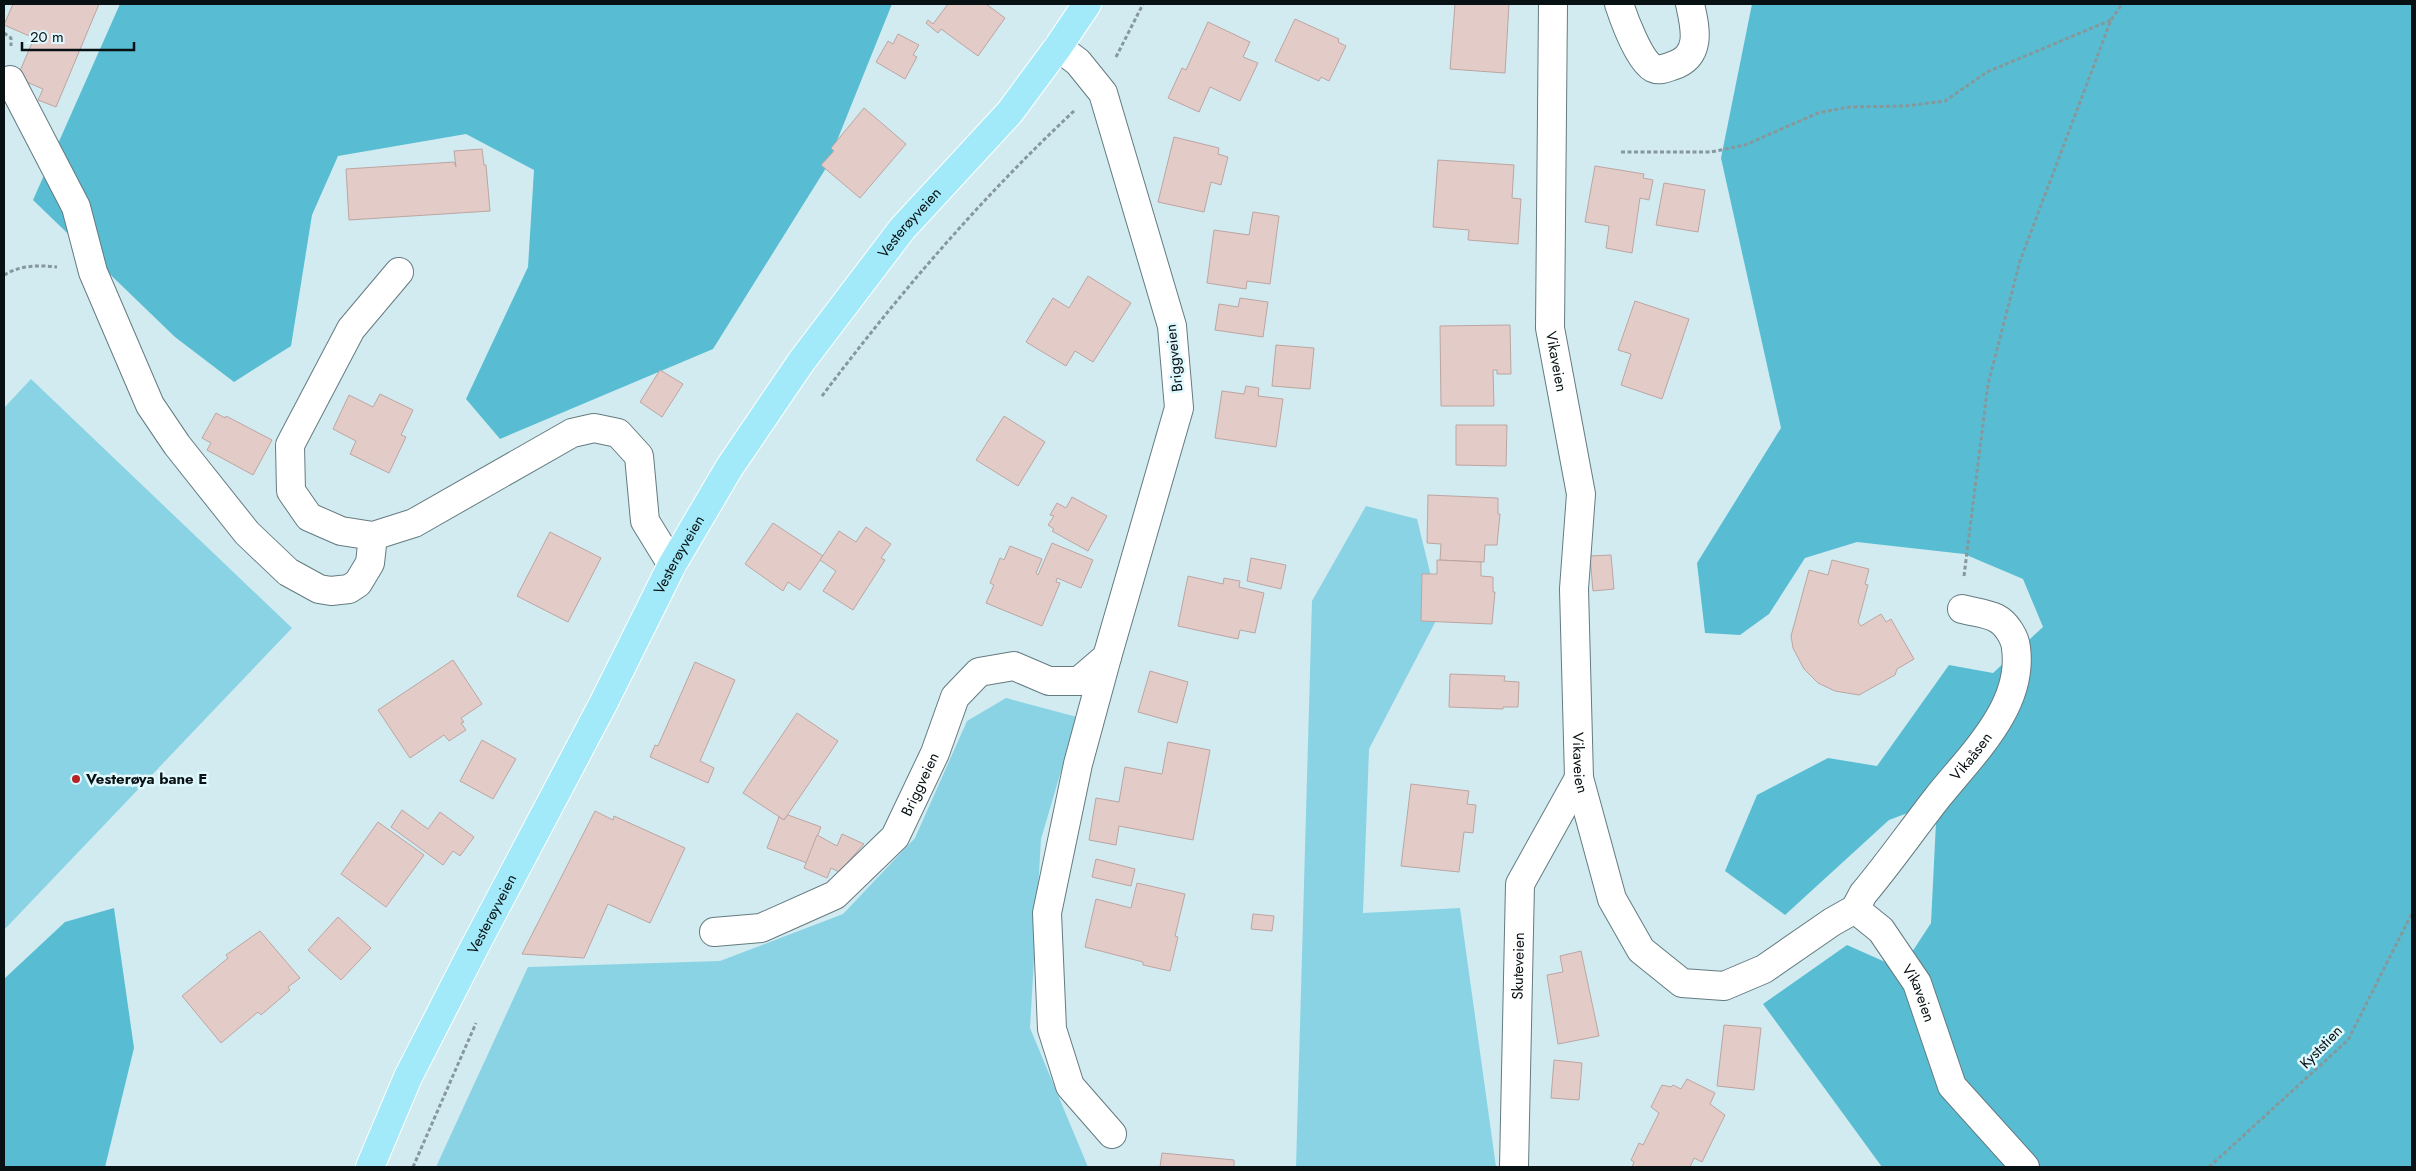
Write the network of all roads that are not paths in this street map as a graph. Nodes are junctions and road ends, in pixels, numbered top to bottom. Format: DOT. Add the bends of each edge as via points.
graph roads {
  1 [pos="1087,4"];
  2 [pos="1553,4"];
  3 [pos="1618,4"];
  4 [pos="1690,4"];
  5 [pos="1058,47"];
  6 [pos="10,80"];
  7 [pos="399,272"];
  8 [pos="373,536"];
  9 [pos="672,565"];
  10 [pos="1962,609"];
  11 [pos="1107,657"];
  12 [pos="1579,778"];
  13 [pos="1855,909"];
  14 [pos="714,932"];
  15 [pos="1112,1134"];
  16 [pos="370,1167"];
  17 [pos="1514,1167"];
  18 [pos="2025,1167"];
  1 -- 5 [label="main road, Vesterøyveien"];
  2 -- 12 [label="street, Vikaveien" via="1550,328 1581,494 1574,590"];
  3 -- 4 [label="street" via="1644,58 1653,68 1661,70 1677,64 1694,45 1696,35"];
  5 -- 9 [label="main road, Vesterøyveien" via="1010,112 902,229 801,362 729,468"];
  5 -- 11 [label="street, Briggveien" via="1078,62 1103,93 1172,326 1179,408"];
  6 -- 8 [label="street" via="76,207 93,272 150,405 247,532 288,572 319,589 349,590 358,583 370,564"];
  7 -- 8 [label="street" via="351,329 290,445 291,491 309,517 340,531"];
  8 -- 9 [label="street" via="414,523 572,433 594,428 618,433 639,456 646,521"];
  9 -- 16 [label="main road, Vesterøyveien" via="413,1069"];
  10 -- 13 [label="street, Vikaåsen" via="1996,618 2012,635 2016,642 2018,669 2012,693 1994,726 1863,894"];
  11 -- 14 [label="street, Briggveien" via="1079,681 1049,681 1014,666 979,672 956,697 935,753 895,837 835,895 761,928"];
  11 -- 15 [label="street, Briggveien" via="1078,764 1047,913 1052,1029 1070,1086"];
  12 -- 13 [label="street, Vikaveien" via="1612,899 1641,950 1682,983 1724,986 1764,968"];
  12 -- 17 [label="street, Skuteveien" via="1520,884"];
  13 -- 18 [label="street, Vikaveien" via="1881,930 1917,983 1952,1086"];
}
